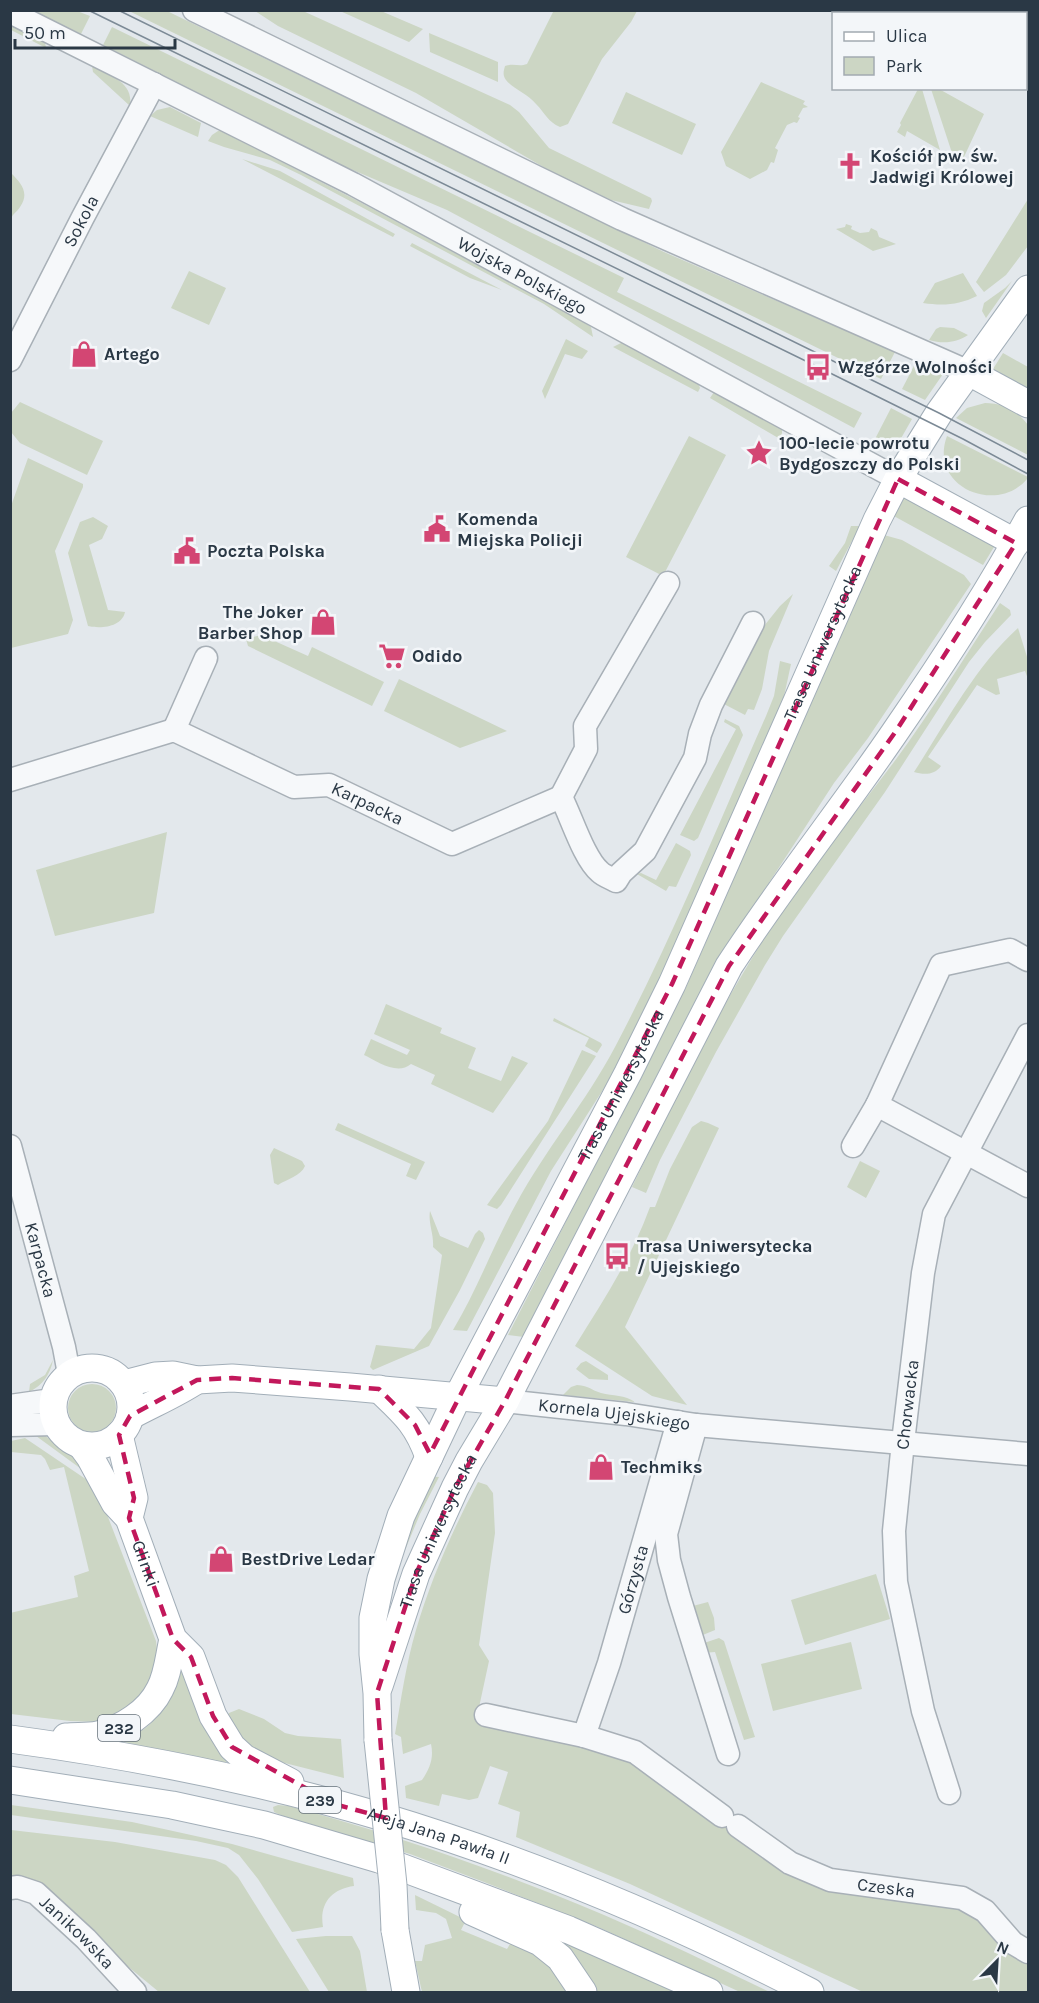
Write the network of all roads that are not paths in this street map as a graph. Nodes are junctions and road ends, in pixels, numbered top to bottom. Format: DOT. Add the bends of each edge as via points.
graph roads {
  1 [pos="194,10"];
  2 [pos="10,12"];
  3 [pos="154,84"];
  4 [pos="1029,289"];
  5 [pos="10,360"];
  6 [pos="969,372"];
  7 [pos="1029,404"];
  8 [pos="898,479"];
  9 [pos="1024,538"];
  10 [pos="668,583"];
  11 [pos="753,623"];
  12 [pos="206,658"];
  13 [pos="174,730"];
  14 [pos="10,780"];
  15 [pos="561,797"];
  16 [pos="1029,960"];
  17 [pos="1029,1035"];
  18 [pos="877,1105"];
  19 [pos="10,1146"];
  20 [pos="853,1146"];
  21 [pos="966,1153"];
  22 [pos="1029,1186"];
  23 [pos="69,1374"];
  24 [pos="197,1380"];
  25 [pos="124,1384"];
  26 [pos="379,1389"];
  27 [pos="457,1398"];
  28 [pos="505,1401"];
  29 [pos="10,1406"];
  30 [pos="54,1412"];
  31 [pos="687,1424"];
  32 [pos="10,1425"];
  33 [pos="125,1426"];
  34 [pos="903,1442"];
  35 [pos="82,1446"];
  36 [pos="1029,1454"];
  37 [pos="429,1457"];
  38 [pos="129,1518"];
  39 [pos="172,1639"];
  40 [pos="377,1693"];
  41 [pos="486,1715"];
  42 [pos="584,1736"];
  43 [pos="10,1739"];
  44 [pos="728,1754"];
  45 [pos="10,1780"];
  46 [pos="948,1793"];
  47 [pos="334,1804"];
  48 [pos="420,1875"];
  49 [pos="10,1888"];
  50 [pos="1029,1952"];
  51 [pos="135,1992"];
  52 [pos="406,1992"];
  53 [pos="583,1992"];
  54 [pos="708,1992"];
  55 [pos="810,1992"];
  1 -- 6 [label="street" via="622,219"];
  2 -- 3 [label="street, Wojska Polskiego"];
  3 -- 5 [label="street, Sokola"];
  3 -- 8 [label="street, Wojska Polskiego" via="363,190"];
  4 -- 6 [label="main road"];
  6 -- 7 [label="main road"];
  6 -- 8 [label="main road, Trasa Uniwersytecka"];
  8 -- 9 [label="main road, Wojska Polskiego"];
  8 -- 27 [label="main road, Trasa Uniwersytecka" via="672,984"];
  9 -- 28 [label="main road, Trasa Uniwersytecka" via="896,731 729,966"];
  10 -- 15 [label="street" via="585,726 586,749"];
  11 -- 15 [label="street" via="711,705 695,758 645,851 616,881 599,872 587,855"];
  12 -- 13 [label="street"];
  13 -- 14 [label="street"];
  13 -- 15 [label="street, Karpacka" via="294,787 329,785 452,844"];
  16 -- 18 [label="street" via="1010,950 940,965"];
  17 -- 21 [label="street, Chorwacka"];
  18 -- 20 [label="street"];
  18 -- 21 [label="street"];
  19 -- 23 [label="street, Karpacka"];
  21 -- 22 [label="street"];
  21 -- 34 [label="street, Chorwacka" via="930,1228"];
  23 -- 25 [label="main road" via="86,1368 104,1370"];
  23 -- 30 [label="main road" via="56,1390"];
  24 -- 25 [label="main road, Kornela Ujejskiego" via="173,1375"];
  24 -- 26 [label="main road, Kornela Ujejskiego" via="232,1378"];
  24 -- 33 [label="main road, Kornela Ujejskiego"];
  25 -- 33 [label="main road, 232" via="131,1405"];
  26 -- 27 [label="main road, Kornela Ujejskiego"];
  26 -- 37 [label="main road" via="415,1425"];
  27 -- 28 [label="main road, Kornela Ujejskiego"];
  27 -- 37 [label="main road, Trasa Uniwersytecka"];
  28 -- 31 [label="street, Kornela Ujejskiego" via="626,1413"];
  28 -- 40 [label="main road, Trasa Uniwersytecka" via="455,1488 416,1574"];
  29 -- 30 [label="street"];
  30 -- 32 [label="street"];
  30 -- 35 [label="main road, 232" via="66,1438"];
  31 -- 34 [label="street, Kornela Ujejskiego"];
  31 -- 42 [label="street, Górzysta"];
  31 -- 44 [label="street" via="666,1534 669,1560"];
  33 -- 35 [label="main road" via="111,1442"];
  33 -- 38 [label="main road, Glinki / 232" via="134,1498"];
  34 -- 36 [label="street, Kornela Ujejskiego"];
  34 -- 46 [label="street, Chorwacka" via="894,1531 896,1582 923,1711"];
  35 -- 38 [label="main road, Glinki / 232" via="115,1503"];
  37 -- 40 [label="main road, Trasa Uniwersytecka" via="400,1516 372,1618"];
  38 -- 39 [label="main road, Glinki / 232"];
  39 -- 43 [label="main road, 232" via="160,1690 150,1705 120,1728 97,1735"];
  39 -- 47 [label="main road, 232" via="191,1657 213,1716 232,1747 244,1758"];
  40 -- 52 [label="main road, Trasa Uniwersytecka, bridge" via="395,1930"];
  41 -- 42 [label="street, Czeska"];
  42 -- 50 [label="street, Czeska" via="635,1752 790,1863 830,1880 962,1898 985,1911 1013,1943"];
  43 -- 47 [label="main road, Aleja Jana Pawła II / 239" via="125,1756"];
  45 -- 48 [label="main road, 239" via="170,1804 264,1825"];
  47 -- 55 [label="main road, Aleja Jana Pawła II / 239" via="482,1850 618,1902"];
  48 -- 53 [label="main road" via="466,1909 540,1942 560,1958"];
  48 -- 54 [label="main road, 239" via="569,1930"];
  49 -- 51 [label="street, Janikowska" via="36,1893 87,1938"];
}
